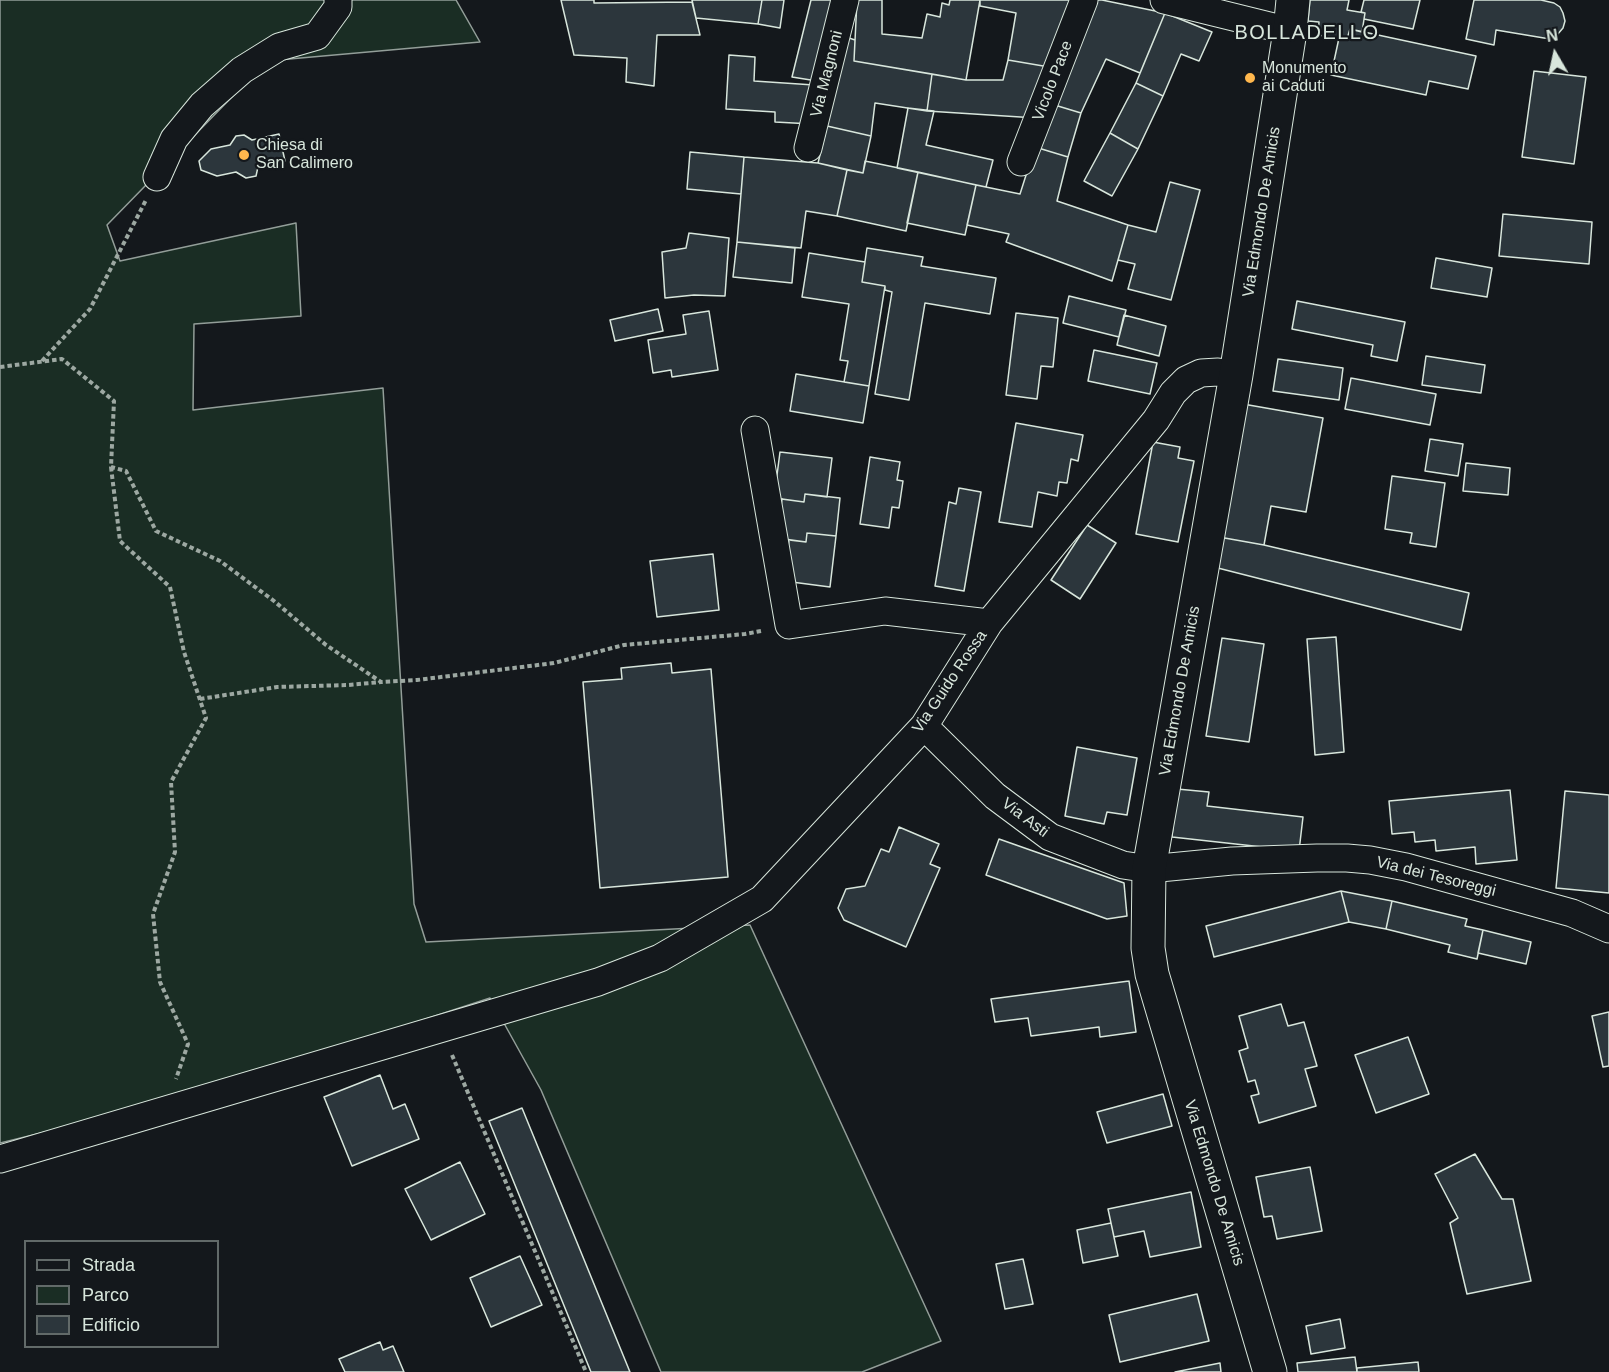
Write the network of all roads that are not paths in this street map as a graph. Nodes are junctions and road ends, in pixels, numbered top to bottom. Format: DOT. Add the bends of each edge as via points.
graph roads {
  1 [pos="338,0"];
  2 [pos="846,0"];
  3 [pos="1084,0"];
  4 [pos="1164,0"];
  5 [pos="1292,15"];
  6 [pos="808,148"];
  7 [pos="1021,162"];
  8 [pos="158,177"];
  9 [pos="1236,375"];
  10 [pos="755,430"];
  11 [pos="989,623"];
  12 [pos="924,726"];
  13 [pos="1149,869"];
  14 [pos="1609,929"];
  15 [pos="0,1159"];
  16 [pos="1270,1372"];
  1 -- 8 [label="street" via="338,7 317,36 279,47 242,70 202,105 174,139"];
  2 -- 6 [label="street, Via Magnoni"];
  3 -- 7 [label="street, Vicolo Pace"];
  4 -- 5 [label="street"];
  5 -- 9 [label="street, Via Edmondo De Amicis"];
  9 -- 11 [label="street, Via Guido Rossa" via="1201,373 1186,380 1173,393 1156,420"];
  9 -- 13 [label="street, Via Edmondo De Amicis"];
  10 -- 11 [label="street" via="789,625 885,611"];
  11 -- 12 [label="street, Via Guido Rossa"];
  12 -- 13 [label="street, Via Asti" via="995,796 1050,837 1123,865"];
  12 -- 15 [label="street, Via Guido Rossa" via="762,899 660,958 598,982"];
  13 -- 14 [label="street, Via dei Tesoreggi" via="1243,861 1370,860 1572,914"];
  13 -- 16 [label="street, Via Edmondo De Amicis" via="1148,948 1152,974"];
}
